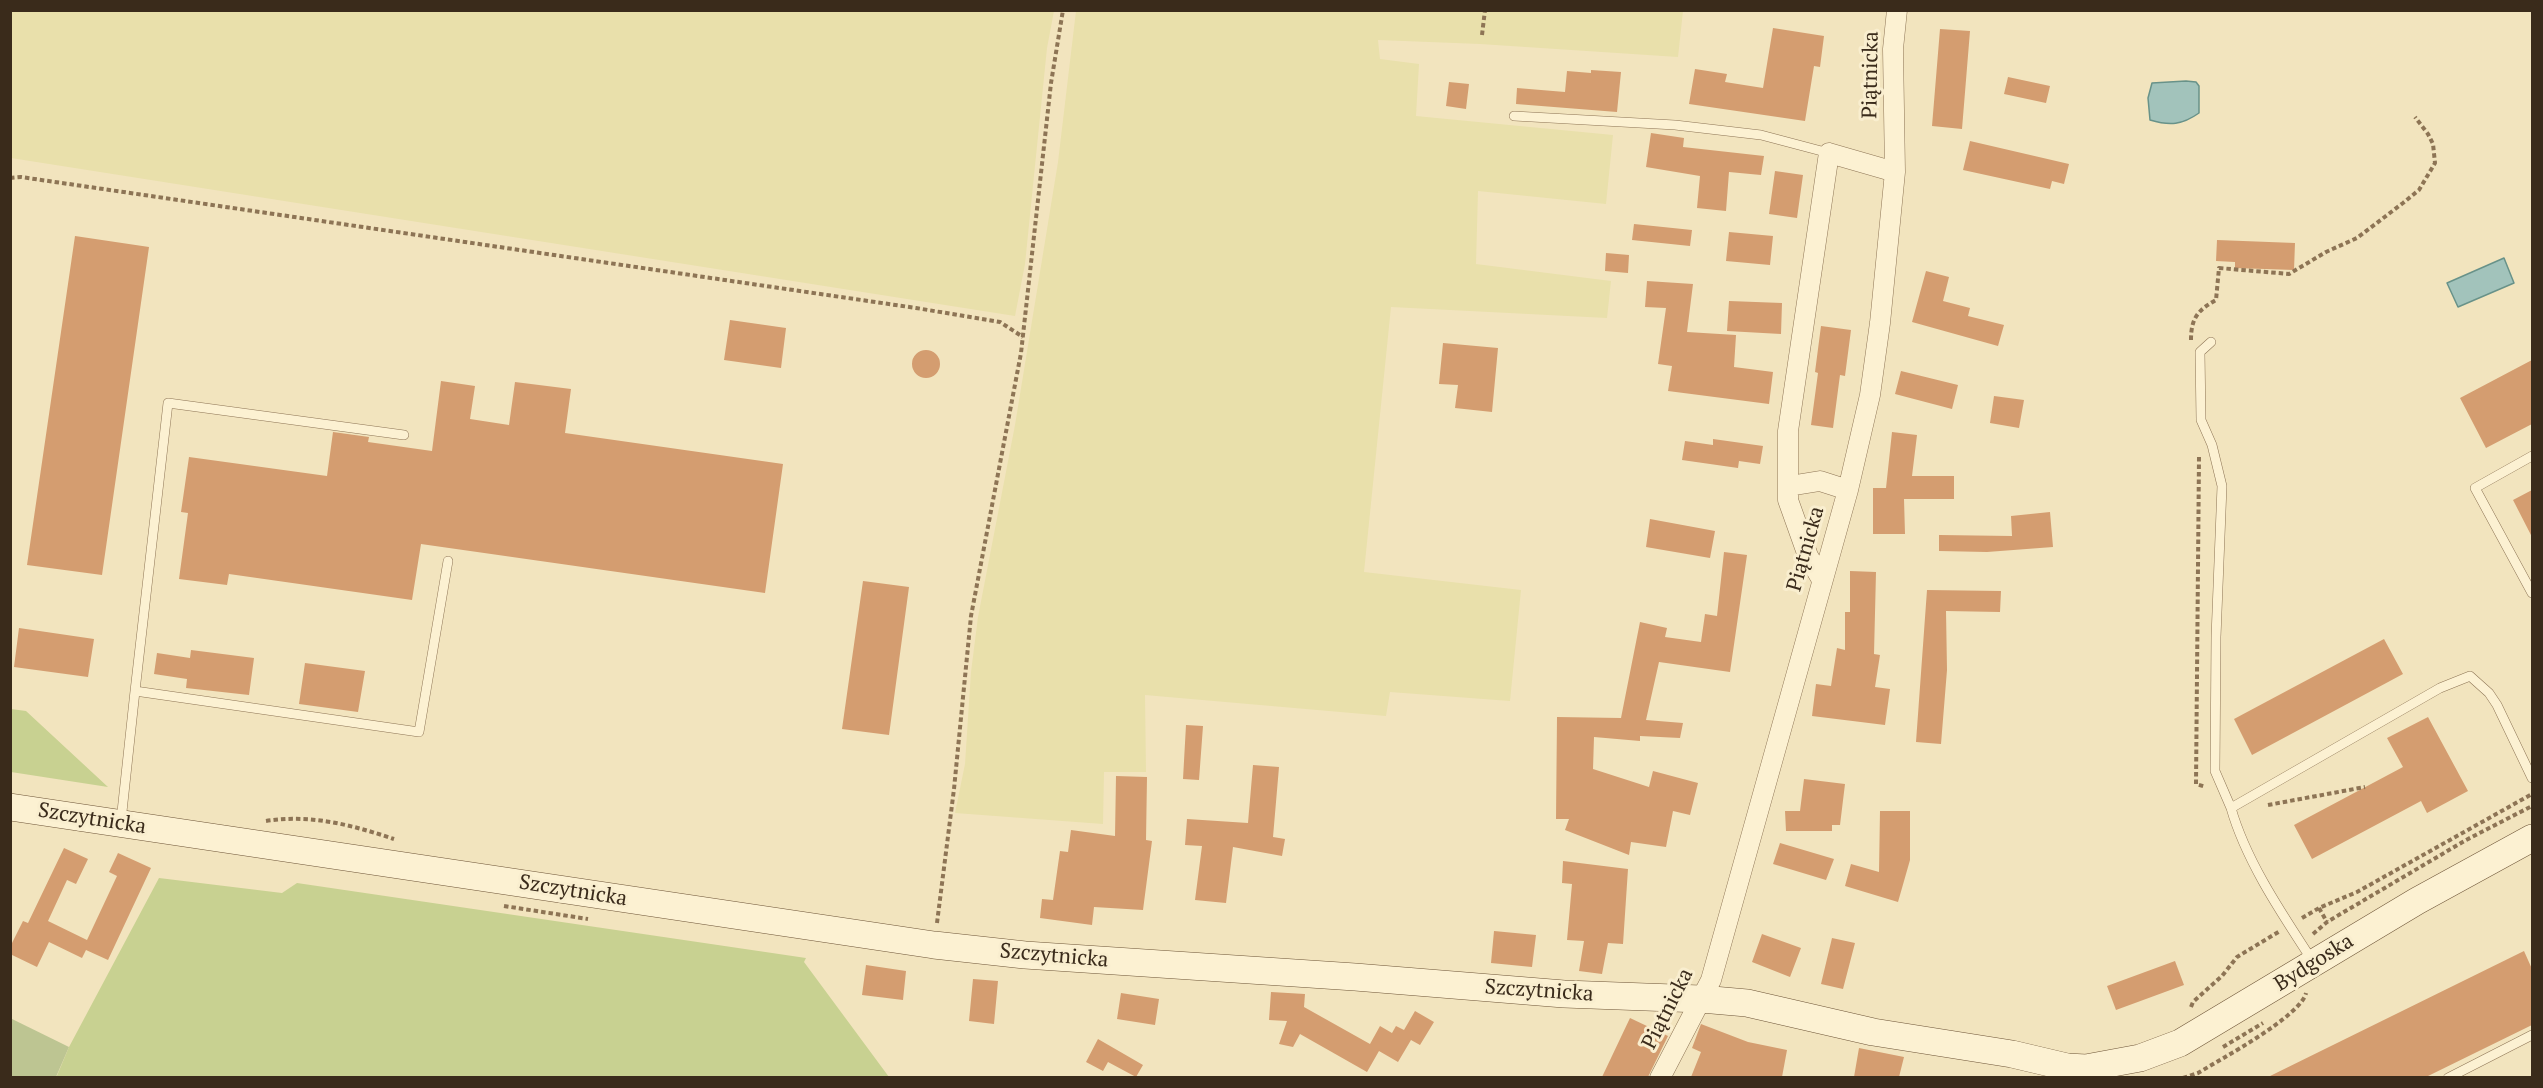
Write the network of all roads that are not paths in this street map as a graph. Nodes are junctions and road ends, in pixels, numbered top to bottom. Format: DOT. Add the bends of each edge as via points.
graph roads {
  1 [pos="1897,10"];
  2 [pos="1514,116"];
  3 [pos="1829,153"];
  4 [pos="1895,172"];
  5 [pos="2211,342"];
  6 [pos="404,435"];
  7 [pos="2532,456"];
  8 [pos="1789,486"];
  9 [pos="1848,490"];
  10 [pos="448,561"];
  11 [pos="1822,580"];
  12 [pos="2532,592"];
  13 [pos="135,691"];
  14 [pos="2532,778"];
  15 [pos="10,807"];
  16 [pos="2231,808"];
  17 [pos="120,824"];
  18 [pos="2532,838"];
  19 [pos="2313,963"];
  20 [pos="1701,999"];
  21 [pos="2532,1035"];
  22 [pos="2101,1072"];
  23 [pos="1660,1077"];
  24 [pos="2448,1077"];
  1 -- 4 [label="street, Piątnicka" via="1893,49"];
  2 -- 3 [label="lane" via="1675,125 1761,135"];
  3 -- 4 [label="street"];
  3 -- 8 [label="street" via="1788,431"];
  4 -- 9 [label="street, Piątnicka" via="1870,395"];
  5 -- 16 [label="lane" via="2200,352 2201,420 2222,486 2215,771"];
  6 -- 13 [label="lane" via="168,403"];
  7 -- 12 [label="lane" via="2475,488"];
  8 -- 9 [label="street" via="1820,482"];
  8 -- 11 [label="street" via="1793,519"];
  9 -- 11 [label="street, Piątnicka"];
  10 -- 13 [label="lane" via="419,732"];
  11 -- 20 [label="street, Piątnicka" via="1711,980"];
  13 -- 17 [label="lane"];
  14 -- 16 [label="lane" via="2497,705 2470,676 2440,688"];
  15 -- 17 [label="street, Szczytnicka"];
  16 -- 19 [label="lane" via="2245,844"];
  17 -- 20 [label="street, Szczytnicka" via="934,945 1564,994"];
  18 -- 19 [label="street, Bydgoska"];
  19 -- 22 [label="street, Bydgoska" via="2180,1043"];
  20 -- 22 [label="street, Szczytnicka" via="1747,1003 1873,1032"];
  20 -- 23 [label="street, Piątnicka"];
  21 -- 24 [label="lane"];
}
